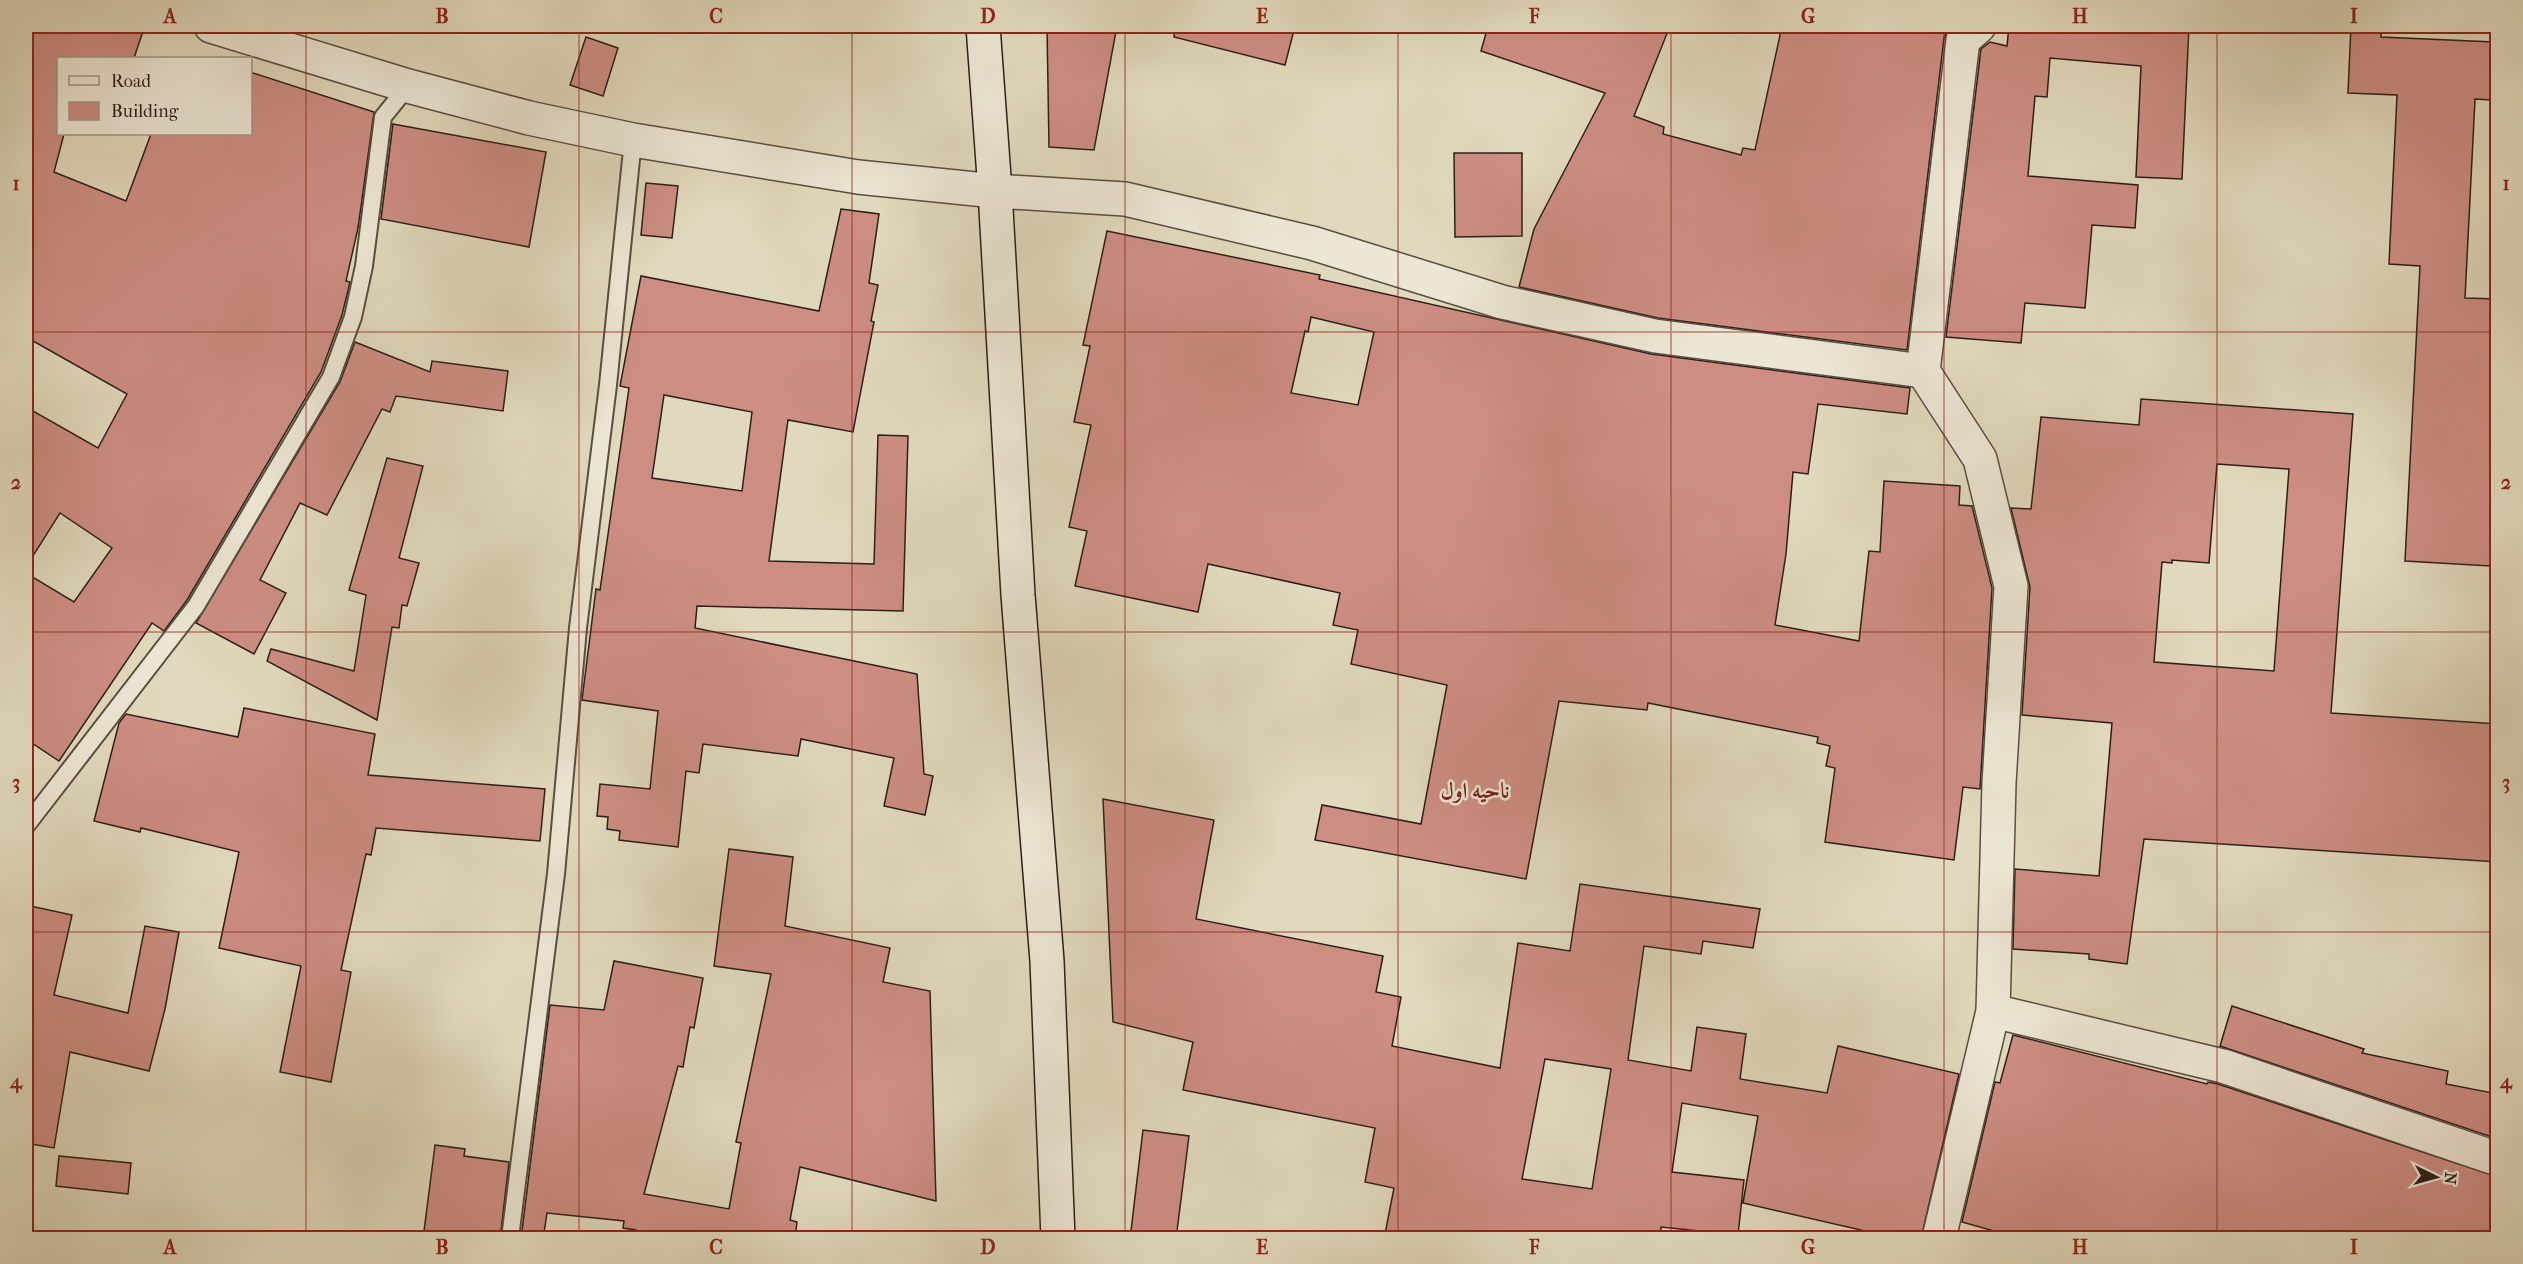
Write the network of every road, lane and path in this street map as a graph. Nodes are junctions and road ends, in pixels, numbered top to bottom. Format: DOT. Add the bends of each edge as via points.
graph roads {
  1 [pos="211,26"];
  2 [pos="983,26"];
  3 [pos="1979,26"];
  4 [pos="408,86"];
  5 [pos="633,140"];
  6 [pos="995,191"];
  7 [pos="1923,371"];
  8 [pos="26,826"];
  9 [pos="1993,1011"];
  10 [pos="2498,1159"];
  11 [pos="1061,1230"];
  12 [pos="510,1239"];
  13 [pos="1940,1239"];
  1 -- 4 [label="street"];
  2 -- 6 [label="street"];
  3 -- 7 [label="street" via="1963,40"];
  4 -- 5 [label="street"];
  4 -- 8 [label="lane" via="383,117 364,266 353,318 331,377 196,606"];
  5 -- 6 [label="street" via="858,177"];
  5 -- 12 [label="lane" via="578,628 556,874"];
  6 -- 7 [label="street" via="1125,200 1312,243 1502,302 1655,336"];
  6 -- 11 [label="street" via="1018,595 1047,961"];
  7 -- 9 [label="street" via="1980,459 2011,586"];
  9 -- 10 [label="street" via="2223,1066"];
  9 -- 13 [label="street"];
}
